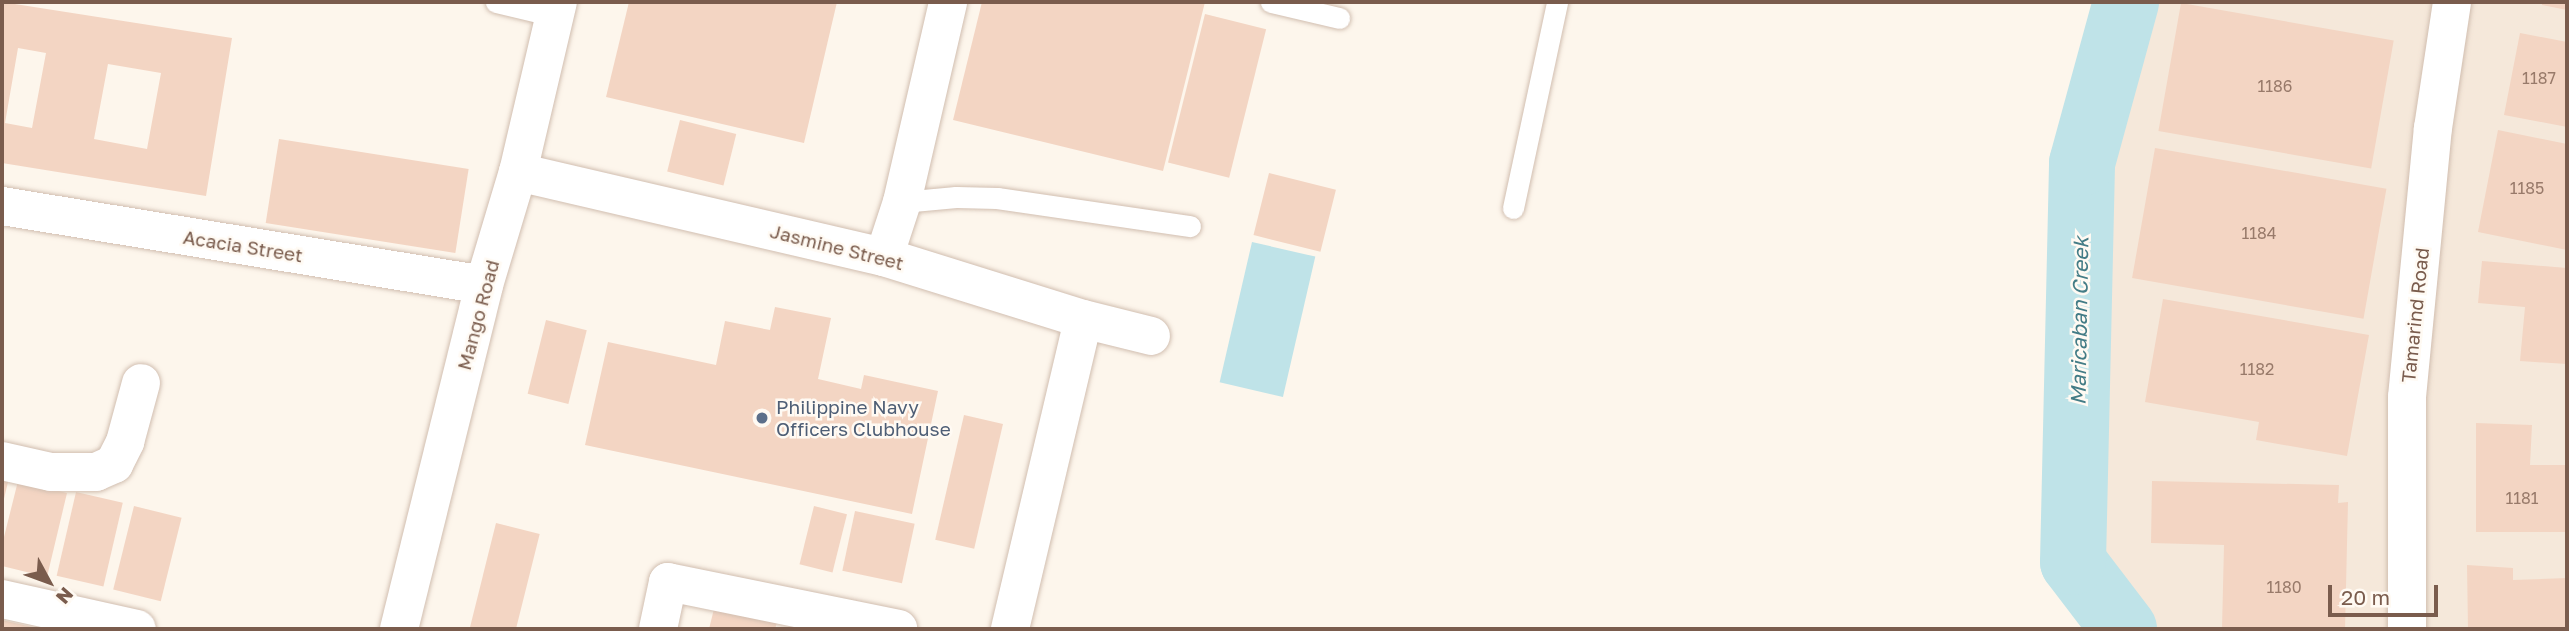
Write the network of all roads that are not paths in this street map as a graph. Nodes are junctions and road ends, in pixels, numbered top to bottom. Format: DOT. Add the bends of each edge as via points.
graph roads {
  1 [pos="496,2"];
  2 [pos="948,2"];
  3 [pos="1271,2"];
  4 [pos="1557,2"];
  5 [pos="2452,2"];
  6 [pos="557,9"];
  7 [pos="1339,18"];
  8 [pos="518,172"];
  9 [pos="902,202"];
  10 [pos="2,206"];
  11 [pos="1513,208"];
  12 [pos="1190,226"];
  13 [pos="884,257"];
  14 [pos="484,285"];
  15 [pos="1083,319"];
  16 [pos="1151,336"];
  17 [pos="141,383"];
  18 [pos="2,461"];
  19 [pos="2,599"];
  20 [pos="884,628"];
  21 [pos="137,629"];
  22 [pos="399,629"];
  23 [pos="658,629"];
  24 [pos="1010,629"];
  25 [pos="2407,629"];
  1 -- 6 [label="lane"];
  2 -- 9 [label="street"];
  3 -- 7 [label="lane"];
  4 -- 11 [label="lane"];
  5 -- 25 [label="street, Tamarind Road" via="2433,128 2407,397"];
  6 -- 8 [label="street, Mango Road"];
  8 -- 13 [label="street, Jasmine Street"];
  8 -- 14 [label="street, Mango Road"];
  9 -- 12 [label="lane" via="997,198"];
  9 -- 13 [label="street"];
  10 -- 14 [label="street, Acacia Street"];
  13 -- 15 [label="street, Jasmine Street"];
  14 -- 22 [label="street, Mango Road"];
  15 -- 16 [label="street, Jasmine Street"];
  15 -- 24 [label="street"];
  17 -- 18 [label="street" via="114,464 96,472 51,472"];
  19 -- 21 [label="street"];
  20 -- 23 [label="street" via="668,582"];
}
